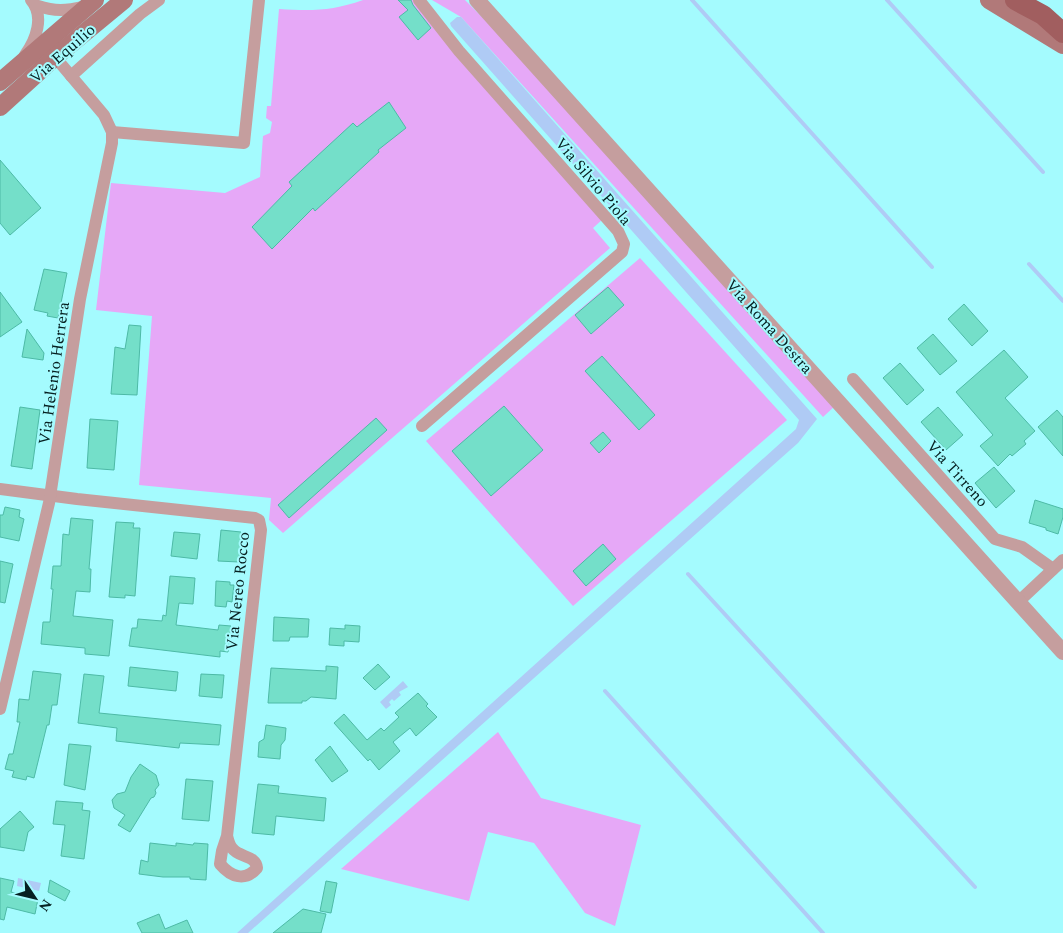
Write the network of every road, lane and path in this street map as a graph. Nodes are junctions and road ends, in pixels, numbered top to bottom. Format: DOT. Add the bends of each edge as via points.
graph roads {
  1 [pos="124,0"];
  2 [pos="160,0"];
  3 [pos="259,0"];
  4 [pos="419,0"];
  5 [pos="477,0"];
  6 [pos="989,0"];
  7 [pos="1015,0"];
  8 [pos="1024,0"];
  9 [pos="33,2"];
  10 [pos="92,3"];
  11 [pos="1042,16"];
  12 [pos="1063,33"];
  13 [pos="1063,45"];
  14 [pos="55,57"];
  15 [pos="16,68"];
  16 [pos="71,76"];
  17 [pos="0,82"];
  18 [pos="0,107"];
  19 [pos="112,132"];
  20 [pos="853,379"];
  21 [pos="422,426"];
  22 [pos="0,489"];
  23 [pos="51,495"];
  24 [pos="1063,560"];
  25 [pos="1053,569"];
  26 [pos="1018,602"];
  27 [pos="1063,652"];
  28 [pos="0,709"];
  29 [pos="227,836"];
  1 -- 14 [label="main road, Via Equilio"];
  2 -- 16 [label="street"];
  3 -- 19 [label="street" via="244,143"];
  4 -- 21 [label="street, Via Silvio Piola" via="618,230 624,244 622,252"];
  5 -- 26 [label="street, Via Roma Destra"];
  6 -- 13 [label="main road"];
  7 -- 11 [label="main road"];
  8 -- 11 [label="main road"];
  9 -- 10 [label="street" via="58,11"];
  9 -- 15 [label="street" via="38,20 36,36"];
  10 -- 15 [label="main road, Via Equilio"];
  11 -- 12 [label="main road"];
  14 -- 16 [label="street"];
  14 -- 18 [label="main road, Via Equilio"];
  15 -- 17 [label="main road, Via Equilio"];
  16 -- 19 [label="street" via="104,115"];
  19 -- 23 [label="street, Via Helenio Herrera" via="80,299"];
  20 -- 25 [label="street, Via Tirreno" via="994,539 1022,547"];
  22 -- 23 [label="street, Via Nereo Rocco"];
  23 -- 28 [label="street, Via Helenio Herrera"];
  23 -- 29 [label="street, Via Nereo Rocco" via="259,520 261,530"];
  24 -- 25 [label="street"];
  25 -- 26 [label="street"];
  26 -- 27 [label="street, Via Roma Destra"];
}
